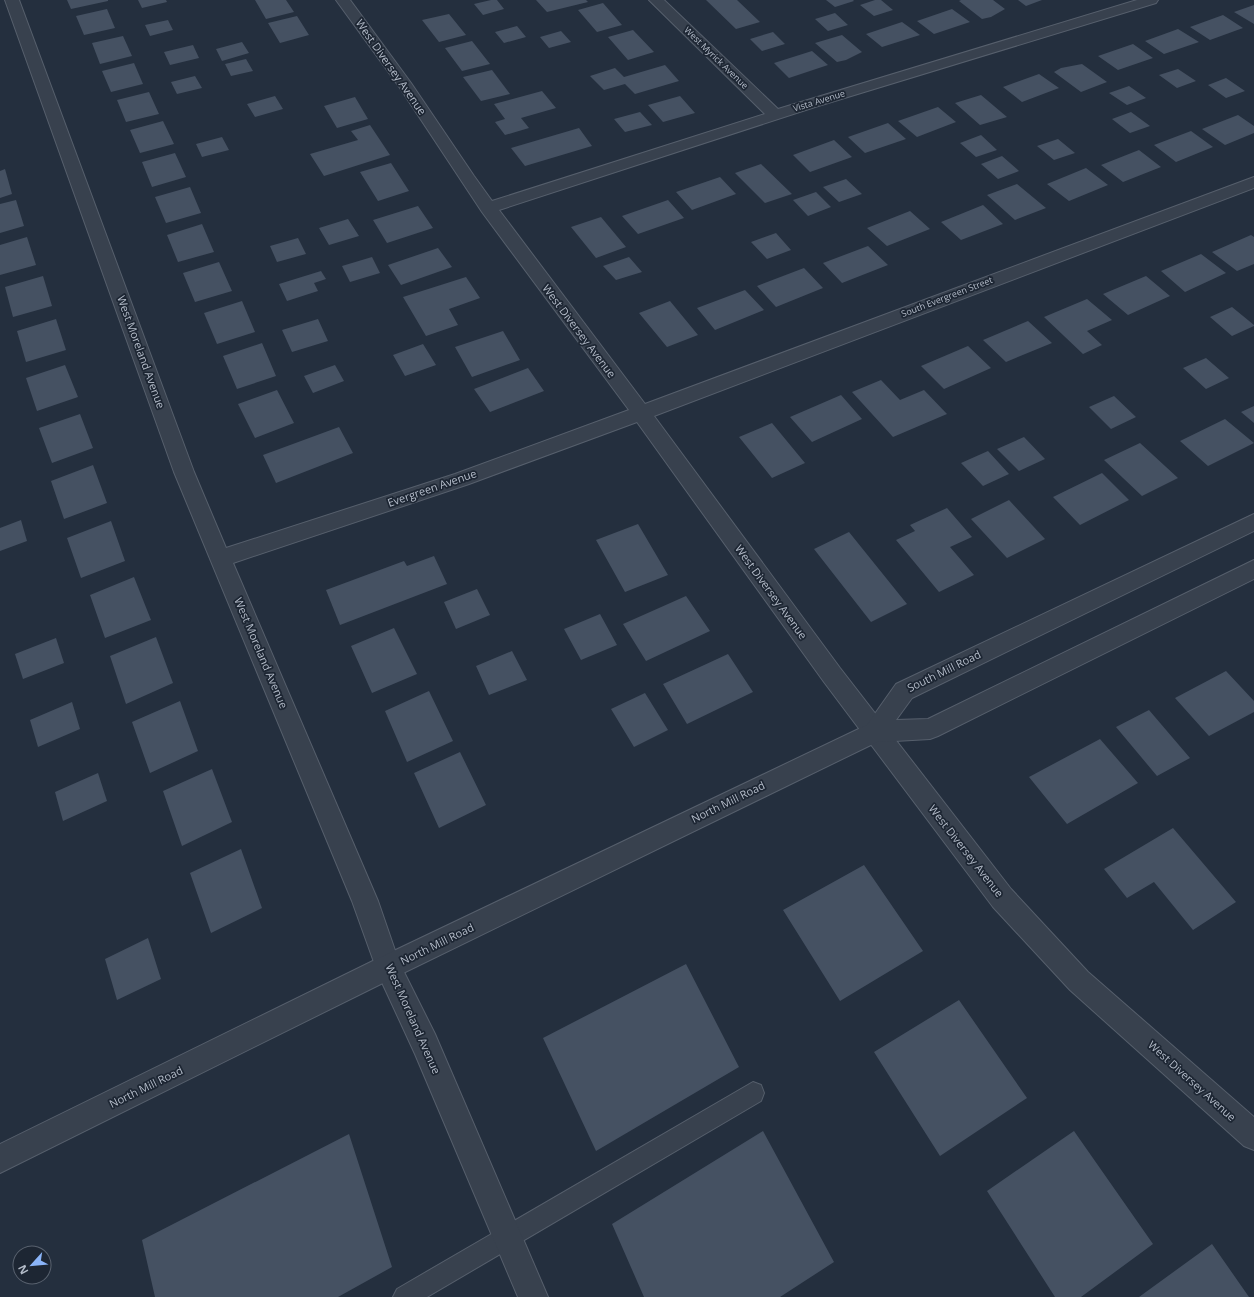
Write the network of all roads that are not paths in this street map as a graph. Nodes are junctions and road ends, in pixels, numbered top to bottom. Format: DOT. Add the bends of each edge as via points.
graph roads {
  1 [pos="12,0"];
  2 [pos="343,0"];
  3 [pos="656,0"];
  4 [pos="1151,0"];
  5 [pos="775,115"];
  6 [pos="1254,182"];
  7 [pos="488,208"];
  8 [pos="641,413"];
  9 [pos="1254,522"];
  10 [pos="221,558"];
  11 [pos="1254,569"];
  12 [pos="875,732"];
  13 [pos="388,967"];
  14 [pos="753,1093"];
  15 [pos="1254,1136"];
  16 [pos="0,1159"];
  17 [pos="509,1238"];
  18 [pos="405,1297"];
  19 [pos="533,1297"];
  1 -- 10 [label="street, West Moreland Avenue" via="184,472"];
  2 -- 7 [label="street, West Diversey Avenue" via="406,86"];
  3 -- 5 [label="street, West Myrick Avenue"];
  4 -- 5 [label="street, Vista Avenue"];
  5 -- 7 [label="street, Vista Avenue"];
  6 -- 8 [label="street, South Evergreen Street"];
  7 -- 8 [label="street, West Diversey Avenue"];
  8 -- 10 [label="street, Evergreen Avenue" via="462,479"];
  8 -- 12 [label="street, West Diversey Avenue"];
  9 -- 12 [label="street, South Mill Road" via="904,691"];
  10 -- 13 [label="street, West Moreland Avenue" via="365,901"];
  11 -- 12 [label="street" via="930,729"];
  12 -- 13 [label="street, North Mill Road"];
  12 -- 15 [label="street, West Diversey Avenue" via="1002,898 1074,975"];
  13 -- 16 [label="street, North Mill Road"];
  13 -- 17 [label="street, West Moreland Avenue" via="425,1044"];
  14 -- 17 [label="lane"];
  17 -- 18 [label="lane"];
  17 -- 19 [label="street, West Moreland Avenue"];
}
